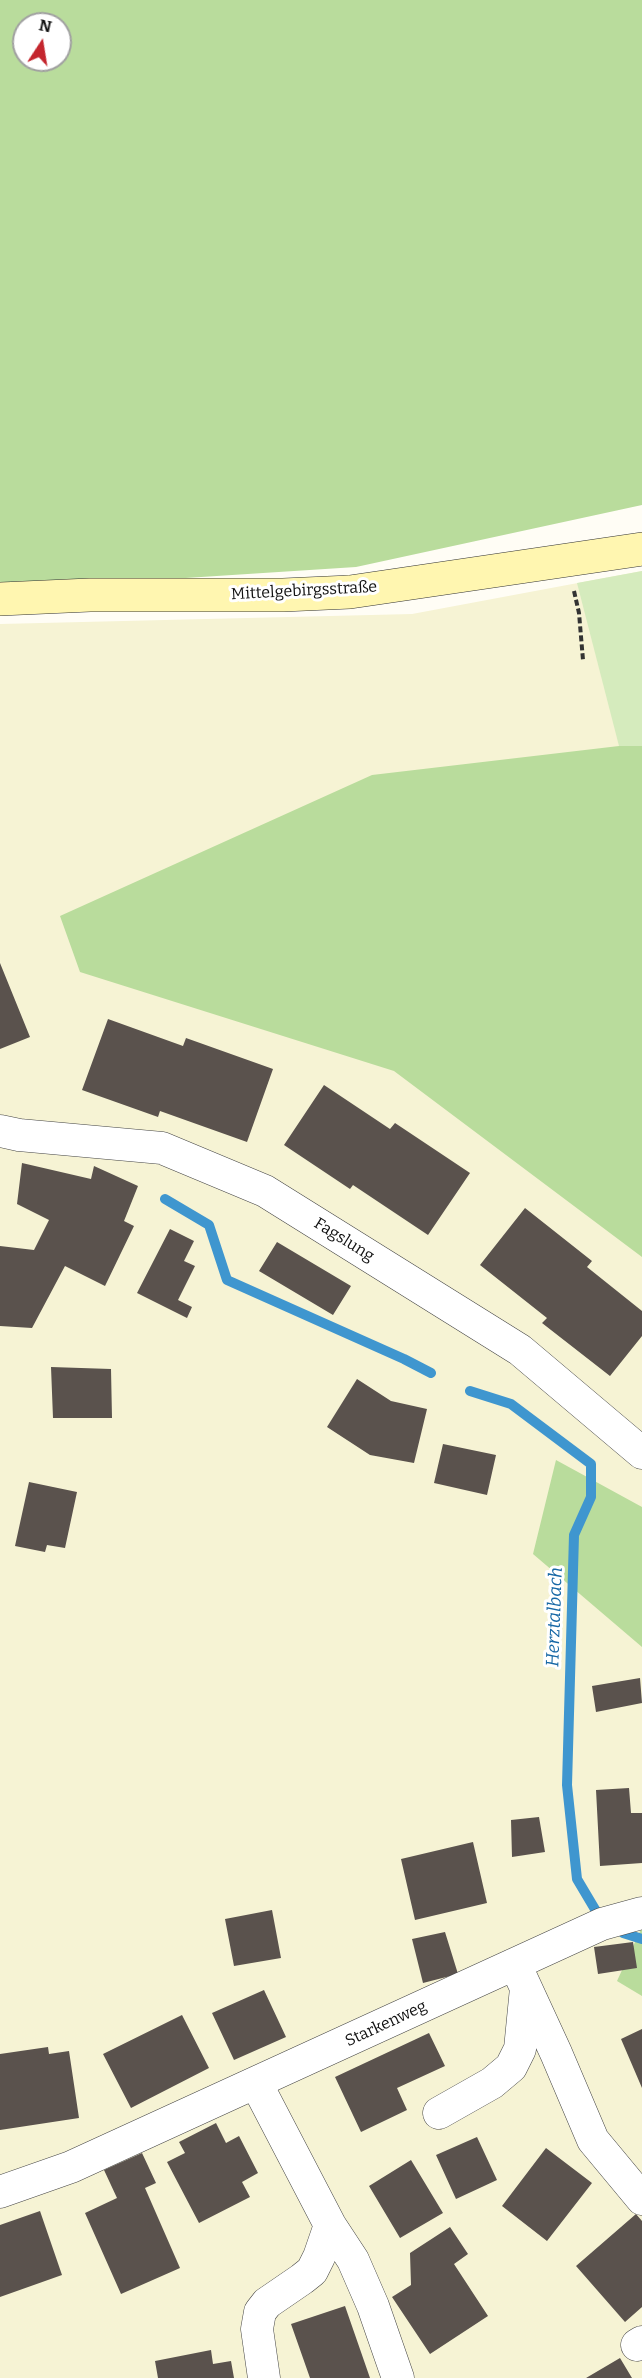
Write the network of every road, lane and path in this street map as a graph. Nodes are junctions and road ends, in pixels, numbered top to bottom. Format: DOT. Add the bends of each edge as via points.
graph roads {
  1 [pos="642,549"];
  2 [pos="556,563"];
  3 [pos="0,599"];
  4 [pos="583,660"];
  5 [pos="0,1131"];
  6 [pos="642,1453"];
  7 [pos="642,1913"];
  8 [pos="520,1976"];
  9 [pos="256,2083"];
  10 [pos="439,2112"];
  11 [pos="0,2192"];
  12 [pos="642,2199"];
  13 [pos="330,2225"];
  14 [pos="264,2378"];
  15 [pos="398,2378"];
  1 -- 2 [label="main road, Mittelgebirgsstraße"];
  2 -- 3 [label="main road, Mittelgebirgsstraße" via="350,592"];
  2 -- 4 [label="path" via="570,583 578,606"];
  5 -- 6 [label="street, Fagslung" via="162,1148 265,1191 520,1350"];
  7 -- 8 [label="street, Starkenweg" via="602,1924"];
  8 -- 9 [label="street, Starkenweg"];
  8 -- 10 [label="street" via="520,2049 511,2067 492,2083"];
  8 -- 12 [label="street" via="593,2140"];
  9 -- 11 [label="street, Starkenweg" via="72,2167"];
  9 -- 13 [label="street"];
  13 -- 14 [label="street" via="312,2271 260,2312 257,2329"];
  13 -- 15 [label="street" via="353,2260"];
}
